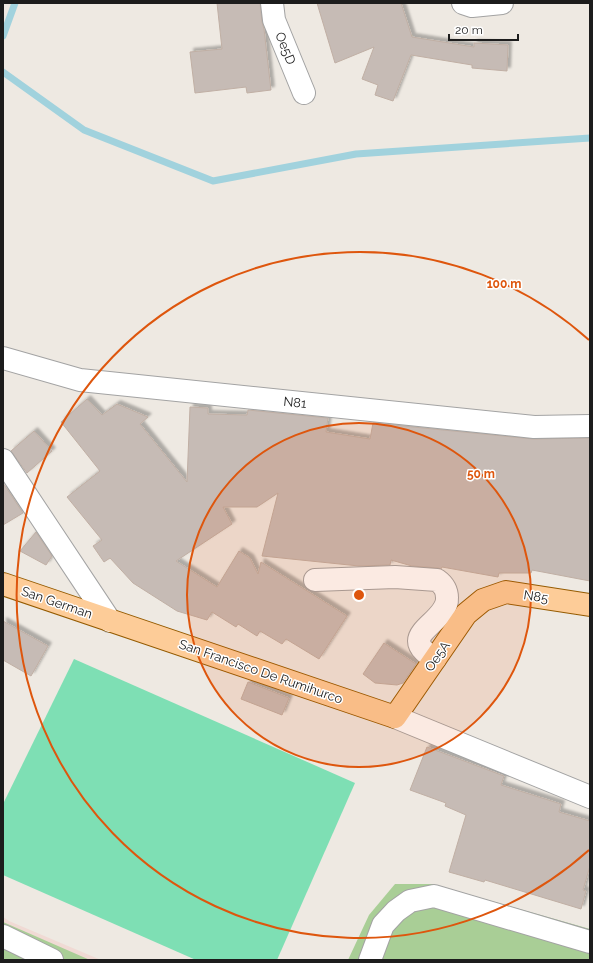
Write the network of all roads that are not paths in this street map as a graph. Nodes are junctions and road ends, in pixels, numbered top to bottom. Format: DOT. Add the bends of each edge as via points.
graph roads {
  1 [pos="272,3"];
  2 [pos="463,3"];
  3 [pos="502,3"];
  4 [pos="304,93"];
  5 [pos="3,358"];
  6 [pos="590,426"];
  7 [pos="3,460"];
  8 [pos="315,580"];
  9 [pos="3,584"];
  10 [pos="483,600"];
  11 [pos="590,605"];
  12 [pos="110,620"];
  13 [pos="435,659"];
  14 [pos="395,716"];
  15 [pos="590,797"];
  16 [pos="3,936"];
  17 [pos="590,942"];
  18 [pos="52,960"];
  19 [pos="370,960"];
  1 -- 4 [label="street, Oe5D" via="274,20"];
  2 -- 3 [label="street" via="472,6"];
  5 -- 6 [label="street, N81" via="80,380 534,427"];
  7 -- 12 [label="street"];
  8 -- 13 [label="street" via="395,577 437,580 442,583 446,588 448,601 419,641 421,648"];
  9 -- 12 [label="main road, San German"];
  10 -- 11 [label="main road, N85" via="506,592"];
  10 -- 13 [label="main road, Oe5A" via="466,614"];
  12 -- 14 [label="main road, San Francisco De Rumihurco"];
  13 -- 14 [label="main road, Oe5A"];
  14 -- 15 [label="street, San Francisco De Rumihurco"];
  16 -- 18 [label="street"];
  17 -- 19 [label="street" via="434,896 410,901 396,911 383,925"];
}
